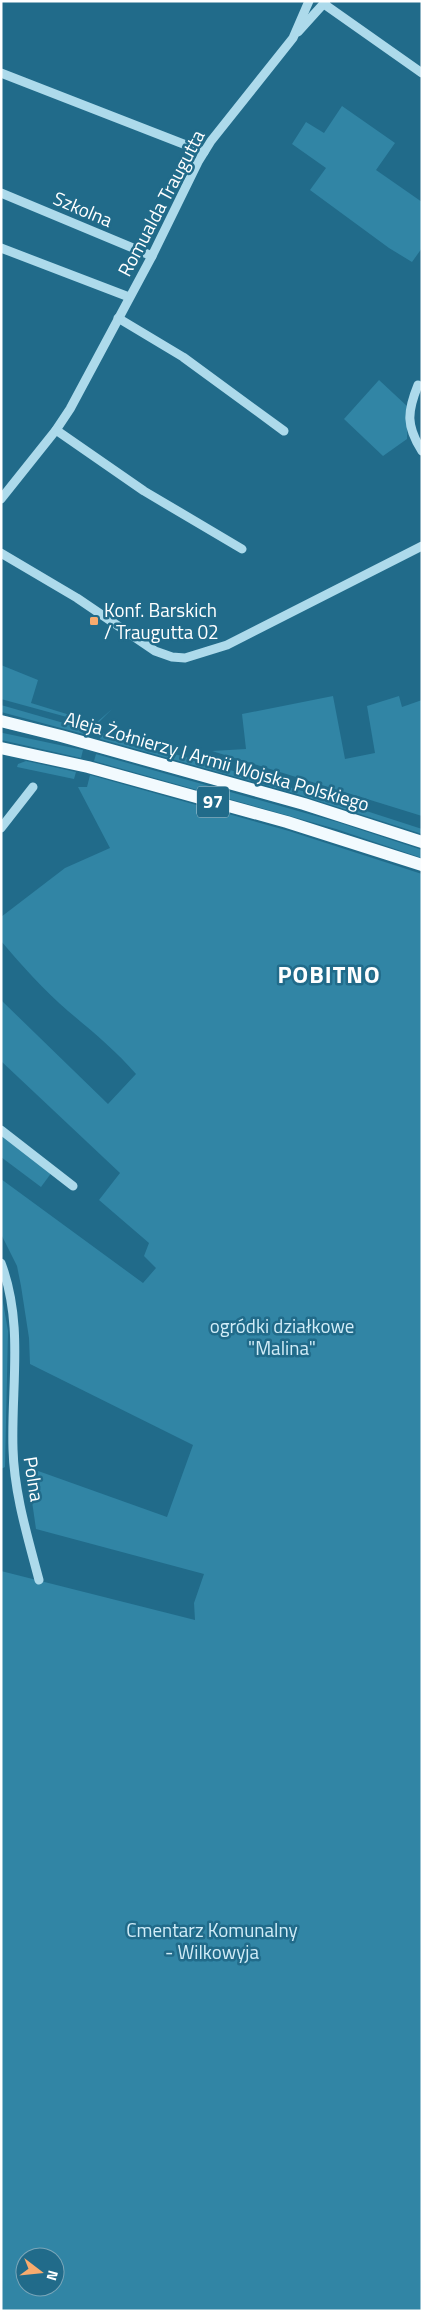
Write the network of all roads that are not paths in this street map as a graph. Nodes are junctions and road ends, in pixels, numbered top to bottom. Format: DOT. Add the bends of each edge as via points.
graph roads {
  1 [pos="309,1"];
  2 [pos="325,3"];
  3 [pos="293,38"];
  4 [pos="1,73"];
  5 [pos="422,73"];
  6 [pos="204,152"];
  7 [pos="1,193"];
  8 [pos="1,248"];
  9 [pos="152,256"];
  10 [pos="129,297"];
  11 [pos="118,318"];
  12 [pos="418,385"];
  13 [pos="56,430"];
  14 [pos="284,432"];
  15 [pos="422,451"];
  16 [pos="1,498"];
  17 [pos="422,546"];
  18 [pos="242,549"];
  19 [pos="1,553"];
  20 [pos="1,721"];
  21 [pos="1,748"];
  22 [pos="33,787"];
  23 [pos="1,828"];
  24 [pos="422,842"];
  25 [pos="422,865"];
  26 [pos="1,1130"];
  27 [pos="73,1186"];
  28 [pos="1,1263"];
  29 [pos="39,1580"];
  1 -- 3 [label="street, Romualda Traugutta"];
  2 -- 3 [label="street"];
  2 -- 5 [label="street"];
  3 -- 6 [label="street, Romualda Traugutta"];
  4 -- 6 [label="street"];
  6 -- 9 [label="street, Romualda Traugutta"];
  7 -- 9 [label="street, Szkolna"];
  8 -- 10 [label="street"];
  9 -- 10 [label="street, Romualda Traugutta"];
  10 -- 11 [label="street, Romualda Traugutta"];
  11 -- 13 [label="street, Romualda Traugutta"];
  11 -- 14 [label="street" via="183,357"];
  12 -- 15 [label="street" via="409,424"];
  13 -- 16 [label="street, Romualda Traugutta"];
  13 -- 18 [label="street" via="144,491"];
  17 -- 19 [label="street" via="227,645 185,658 167,656 149,648 77,598"];
  20 -- 24 [label="main road, Aleja Żołnierzy I Armii Wojska Polskiego / 97" via="296,801"];
  21 -- 25 [label="main road, Aleja Żołnierzy I Armii Wojska Polskiego / 97" via="88,767 287,822"];
  22 -- 23 [label="street"];
  26 -- 27 [label="street"];
  28 -- 29 [label="street, Polna" via="11,1293 15,1325 14,1468"];
}
